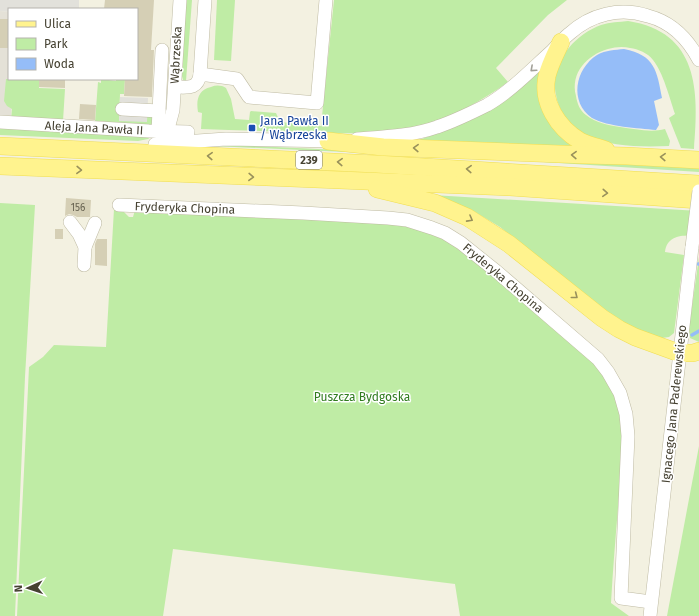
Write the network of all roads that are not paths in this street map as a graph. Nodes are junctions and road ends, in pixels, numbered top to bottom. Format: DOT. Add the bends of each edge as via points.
graph roads {
  1 [pos="180,0"];
  2 [pos="205,0"];
  3 [pos="326,0"];
  4 [pos="561,42"];
  5 [pos="162,50"];
  6 [pos="699,60"];
  7 [pos="200,74"];
  8 [pos="175,86"];
  9 [pos="122,109"];
  10 [pos="173,110"];
  11 [pos="159,111"];
  12 [pos="0,122"];
  13 [pos="188,132"];
  14 [pos="160,135"];
  15 [pos="200,140"];
  16 [pos="328,142"];
  17 [pos="0,146"];
  18 [pos="44,148"];
  19 [pos="110,151"];
  20 [pos="627,156"];
  21 [pos="699,160"];
  22 [pos="0,166"];
  23 [pos="40,168"];
  24 [pos="332,180"];
  25 [pos="699,184"];
  26 [pos="699,188"];
  27 [pos="699,191"];
  28 [pos="699,200"];
  29 [pos="119,206"];
  30 [pos="70,222"];
  31 [pos="95,223"];
  32 [pos="85,248"];
  33 [pos="84,265"];
  34 [pos="699,351"];
  35 [pos="679,353"];
  36 [pos="651,602"];
  37 [pos="650,616"];
  1 -- 8 [label="street, Wąbrzeska"];
  2 -- 7 [label="street"];
  3 -- 7 [label="street" via="317,103 249,97 237,79"];
  4 -- 6 [label="street" via="576,28 598,16 636,13 657,19 672,27 689,44"];
  4 -- 16 [label="street, one-way" via="525,76 489,104 464,117 436,128 409,134"];
  4 -- 20 [label="main road" via="551,65 546,86 549,104 556,120 569,134 587,145"];
  5 -- 11 [label="street"];
  7 -- 8 [label="street" via="199,80 192,86"];
  8 -- 10 [label="street, Wąbrzeska"];
  9 -- 11 [label="street"];
  10 -- 13 [label="street" via="178,123"];
  10 -- 14 [label="street, Wąbrzeska"];
  11 -- 14 [label="street"];
  12 -- 14 [label="street, Aleja Jana Pawła II"];
  13 -- 14 [label="street, Aleja Jana Pawła II"];
  13 -- 15 [label="street"];
  14 -- 15 [label="street"];
  14 -- 19 [label="main road"];
  15 -- 16 [label="street"];
  20 -- 16 [label="main road, one-way" via="390,147"];
  17 -- 18 [label="main road, Aleja Jana Pawła II / 239"];
  18 -- 19 [label="main road, 239"];
  18 -- 23 [label="street"];
  25 -- 19 [label="main road, 239, one-way" via="383,164"];
  21 -- 20 [label="main road, one-way"];
  22 -- 23 [label="main road, 239"];
  23 -- 24 [label="main road, 239, one-way"];
  24 -- 28 [label="main road, 239, one-way" via="510,187"];
  24 -- 35 [label="main road, one-way" via="435,203 467,217 509,244 619,329"];
  26 -- 27 [label="street, Ignacego Jana Paderewskiego, bridge"];
  27 -- 35 [label="street, Ignacego Jana Paderewskiego, bridge"];
  29 -- 36 [label="street, Fryderyka Chopina" via="388,218 407,220 432,228 461,242 598,359 617,386 626,414 628,436 621,598"];
  30 -- 32 [label="street"];
  31 -- 32 [label="street"];
  32 -- 33 [label="street"];
  34 -- 35 [label="main road"];
  35 -- 36 [label="street, Ignacego Jana Paderewskiego"];
  36 -- 37 [label="street, Ignacego Jana Paderewskiego"];
}
